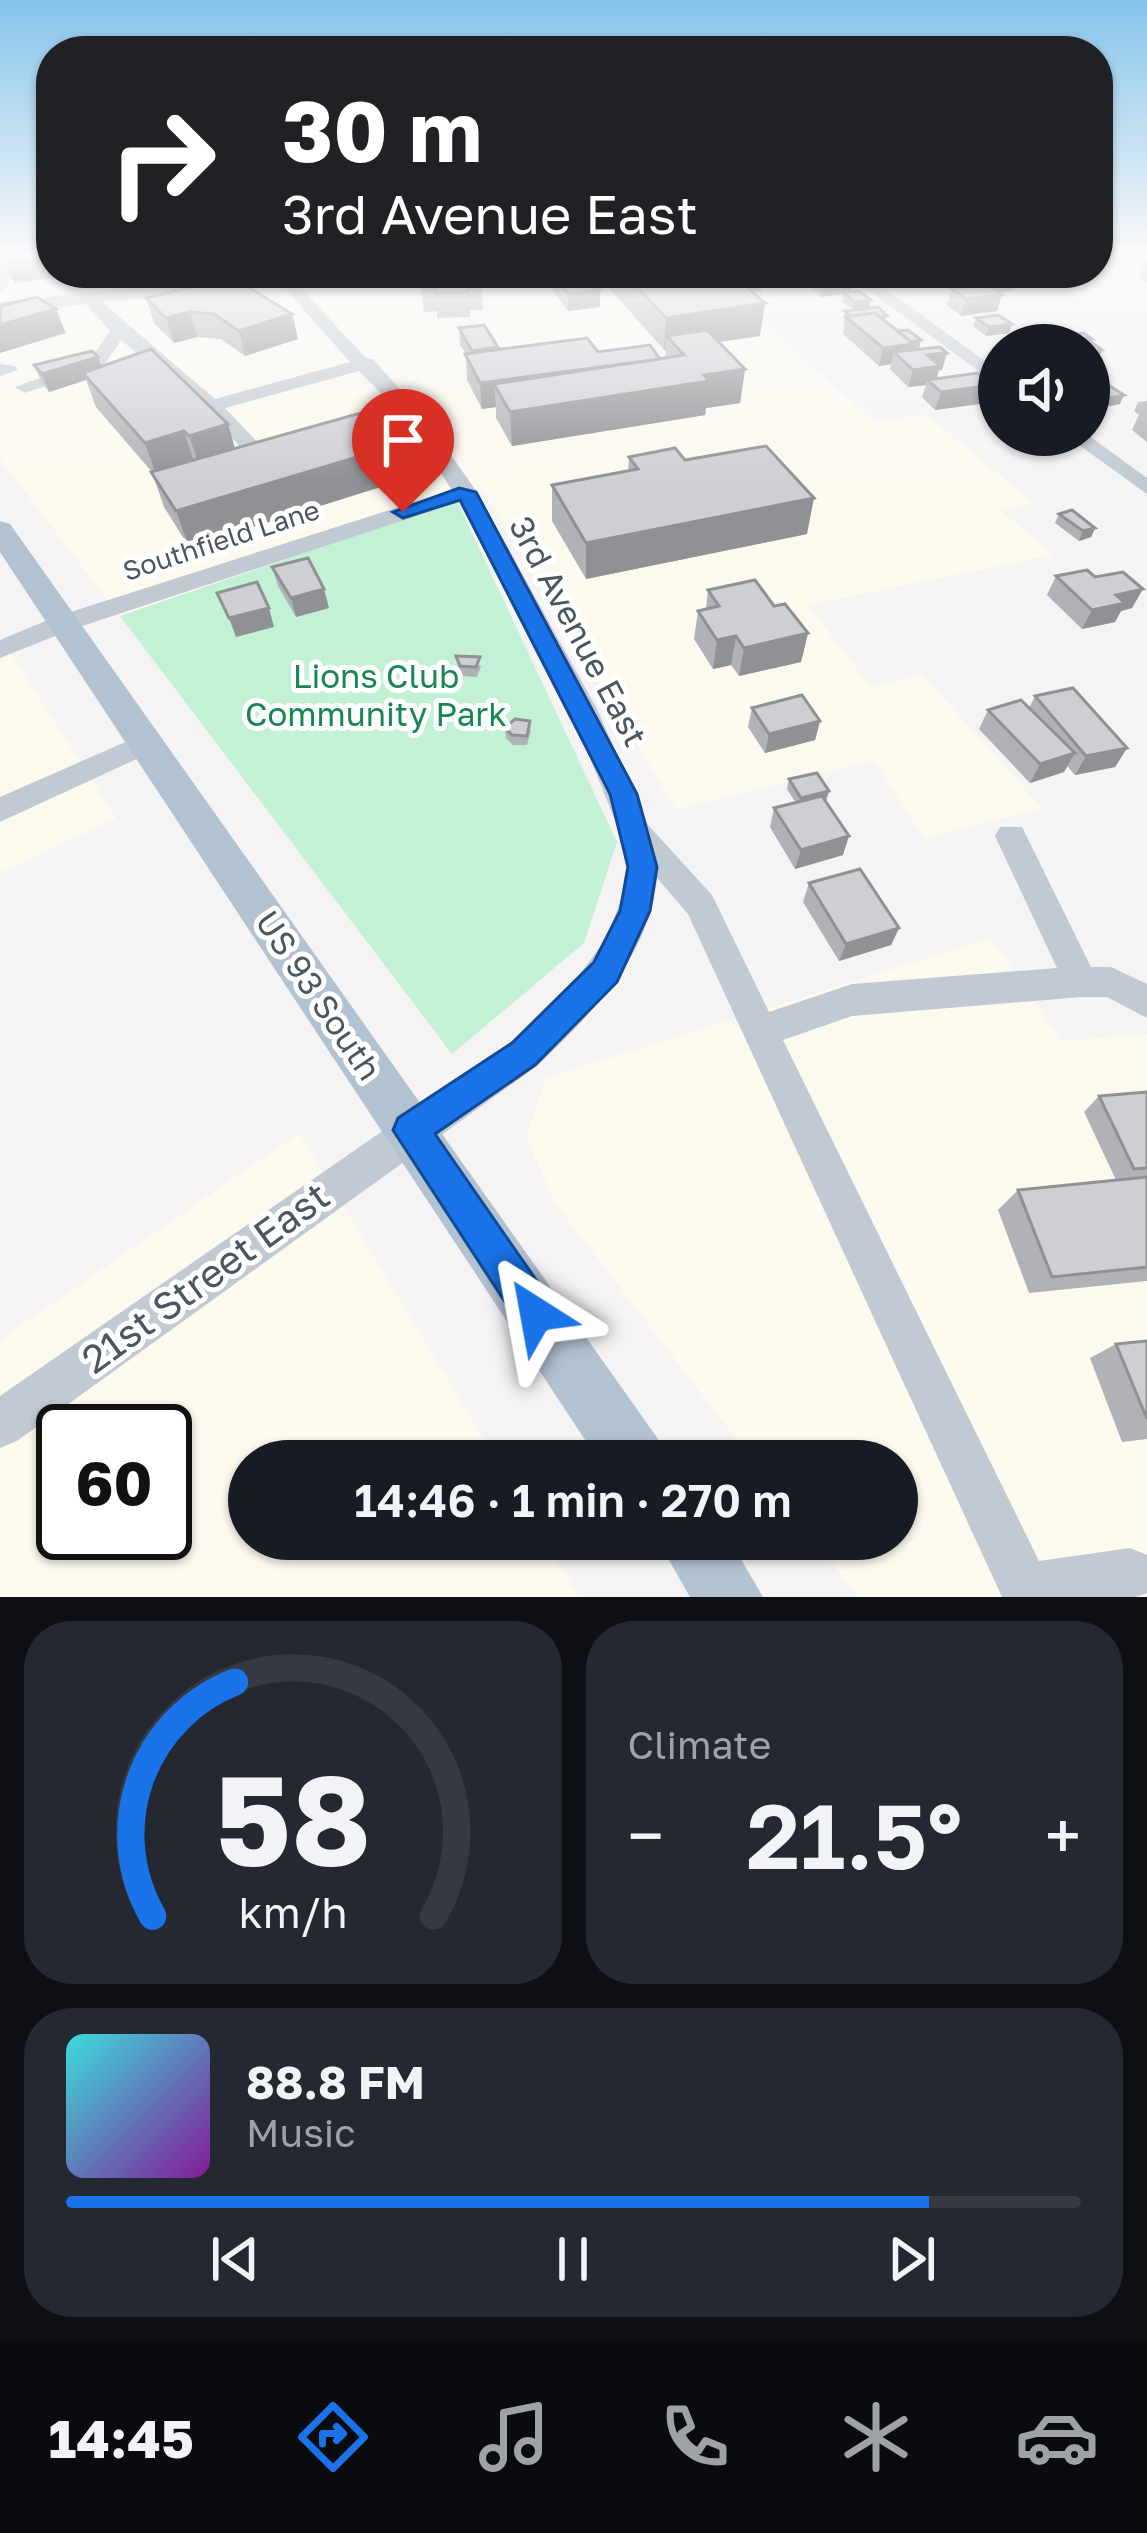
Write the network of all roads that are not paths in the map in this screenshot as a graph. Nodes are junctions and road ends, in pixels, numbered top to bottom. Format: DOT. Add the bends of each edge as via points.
graph roads {
  1 [pos="118,332"];
  2 [pos="121,332"];
  3 [pos="337,332"];
  4 [pos="933,332"];
  5 [pos="367,363"];
  6 [pos="978,365"];
  7 [pos="24,387"];
  8 [pos="212,406"];
  9 [pos="1104,456"];
  10 [pos="277,474"];
  11 [pos="1147,488"];
  12 [pos="466,492"];
  13 [pos="305,511"];
  14 [pos="0,530"];
  15 [pos="326,536"];
  16 [pos="64,623"];
  17 [pos="0,650"];
  18 [pos="146,743"];
  19 [pos="0,810"];
  20 [pos="638,834"];
  21 [pos="1011,836"];
  22 [pos="1081,982"];
  23 [pos="1147,1002"];
  24 [pos="760,1032"];
  25 [pos="411,1130"];
  26 [pos="0,1424"];
  27 [pos="623,1440"];
  28 [pos="704,1560"];
  29 [pos="1130,1574"];
  30 [pos="729,1597"];
  1 -- 7 [label="street" via="96,364"];
  2 -- 8 [label="street"];
  3 -- 5 [label="street, 3rd Avenue East"];
  4 -- 6 [label="street"];
  5 -- 8 [label="street"];
  5 -- 12 [label="street, 3rd Avenue East"];
  8 -- 10 [label="street"];
  9 -- 11 [label="street"];
  12 -- 15 [label="street, Southfield Lane"];
  12 -- 20 [label="street, 3rd Avenue East"];
  13 -- 15 [label="street"];
  14 -- 16 [label="main road, US 93 South"];
  15 -- 16 [label="street, Southfield Lane"];
  16 -- 17 [label="street, Southfield Lane"];
  16 -- 18 [label="main road, US 93 South"];
  18 -- 19 [label="street"];
  18 -- 25 [label="main road, US 93 South"];
  20 -- 24 [label="street" via="700,905"];
  20 -- 25 [label="street, 3rd Avenue East" via="635,911 596,985 524,1054"];
  21 -- 22 [label="street"];
  22 -- 23 [label="street" via="1106,980"];
  22 -- 24 [label="street" via="852,1000"];
  24 -- 29 [label="street" via="1025,1589"];
  25 -- 26 [label="street, 21st Street East"];
  25 -- 27 [label="main road, US 93 South"];
  28 -- 30 [label="main road"];
}
